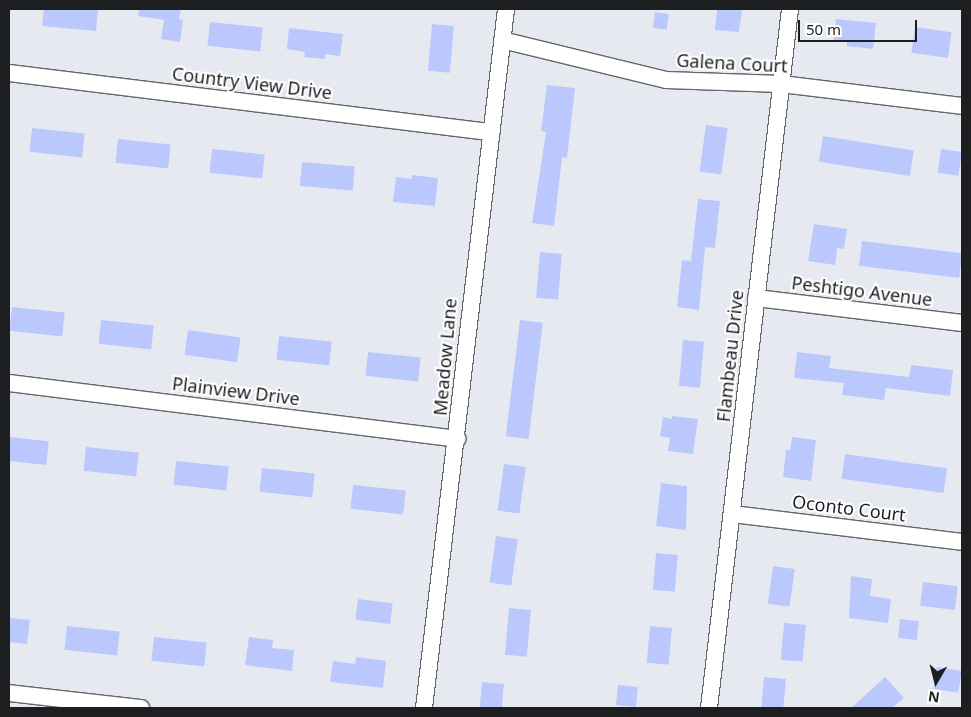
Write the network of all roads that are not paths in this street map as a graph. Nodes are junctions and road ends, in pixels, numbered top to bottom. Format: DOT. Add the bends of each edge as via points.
graph roads {
  1 [pos="506,9"];
  2 [pos="790,9"];
  3 [pos="502,40"];
  4 [pos="9,73"];
  5 [pos="781,84"];
  6 [pos="962,106"];
  7 [pos="491,132"];
  8 [pos="756,298"];
  9 [pos="962,323"];
  10 [pos="9,383"];
  11 [pos="458,439"];
  12 [pos="732,514"];
  13 [pos="962,542"];
  14 [pos="9,693"];
  15 [pos="141,708"];
  16 [pos="424,708"];
  17 [pos="709,708"];
  1 -- 3 [label="street, Meadow Lane"];
  2 -- 5 [label="street, Flambeau Drive"];
  3 -- 5 [label="street, Galena Court" via="666,80"];
  3 -- 7 [label="street, Meadow Lane"];
  4 -- 7 [label="street, Country View Drive"];
  5 -- 6 [label="street, Galena Court"];
  5 -- 8 [label="street, Flambeau Drive"];
  7 -- 11 [label="street, Meadow Lane"];
  8 -- 9 [label="street, Peshtigo Avenue"];
  8 -- 12 [label="street, Flambeau Drive"];
  10 -- 11 [label="street, Plainview Drive"];
  11 -- 16 [label="street, Meadow Lane"];
  12 -- 13 [label="street, Oconto Court"];
  12 -- 17 [label="street, Flambeau Drive"];
  14 -- 15 [label="street"];
}
